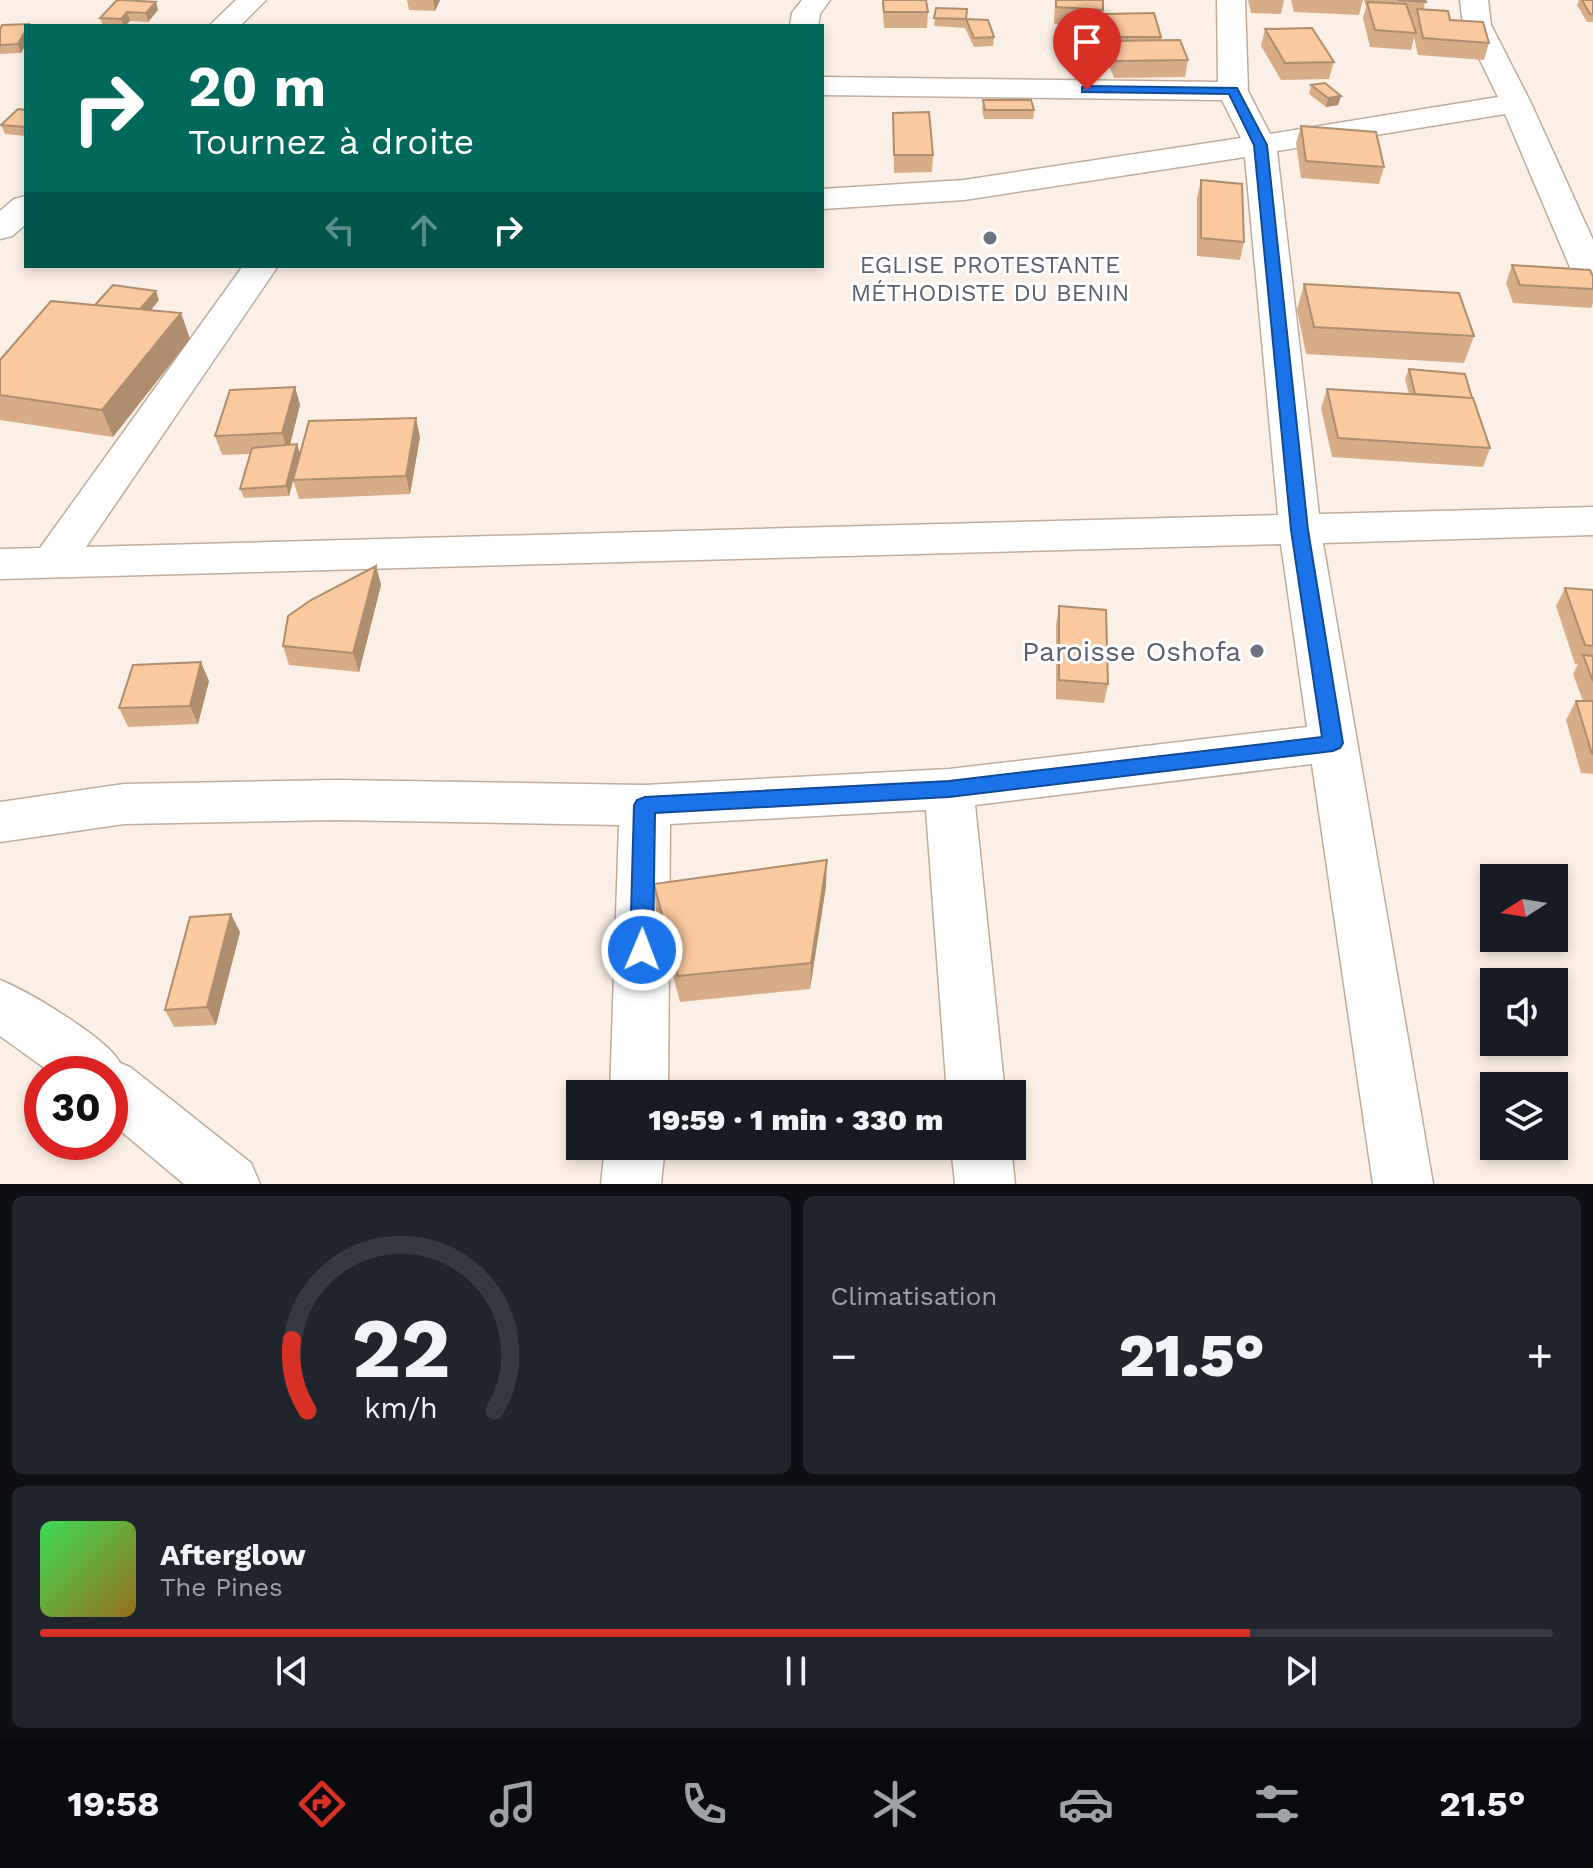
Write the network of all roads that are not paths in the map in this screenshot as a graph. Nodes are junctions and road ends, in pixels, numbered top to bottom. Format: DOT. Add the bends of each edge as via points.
graph roads {
  1 [pos="252,0"];
  2 [pos="816,0"];
  3 [pos="1231,0"];
  4 [pos="1474,0"];
  5 [pos="225,24"];
  6 [pos="804,24"];
  7 [pos="824,86"];
  8 [pos="1233,91"];
  9 [pos="1516,103"];
  10 [pos="1260,145"];
  11 [pos="824,198"];
  12 [pos="260,268"];
  13 [pos="1593,279"];
  14 [pos="1593,521"];
  15 [pos="1300,530"];
  16 [pos="53,562"];
  17 [pos="0,564"];
  18 [pos="1333,743"];
  19 [pos="949,789"];
  20 [pos="645,805"];
  21 [pos="0,822"];
  22 [pos="0,1005"];
  23 [pos="74,1056"];
  24 [pos="639,1080"];
  25 [pos="975,1080"];
  26 [pos="128,1101"];
  27 [pos="634,1160"];
  28 [pos="982,1160"];
  29 [pos="230,1184"];
  30 [pos="631,1184"];
  31 [pos="985,1184"];
  32 [pos="1403,1184"];
  1 -- 5 [label="street"];
  2 -- 6 [label="street"];
  3 -- 8 [label="street"];
  4 -- 9 [label="street" via="1477,25"];
  7 -- 8 [label="street"];
  8 -- 10 [label="street"];
  9 -- 10 [label="street"];
  9 -- 13 [label="street"];
  10 -- 11 [label="street" via="964,190"];
  10 -- 15 [label="street"];
  12 -- 16 [label="street"];
  14 -- 15 [label="street"];
  15 -- 16 [label="street"];
  15 -- 18 [label="street"];
  16 -- 17 [label="street"];
  18 -- 19 [label="street"];
  18 -- 32 [label="street"];
  19 -- 20 [label="street"];
  19 -- 25 [label="street"];
  20 -- 21 [label="street" via="337,800 124,804"];
  20 -- 24 [label="street"];
  22 -- 23 [label="street"];
  26 -- 29 [label="street"];
  27 -- 30 [label="street"];
  28 -- 31 [label="street"];
}
